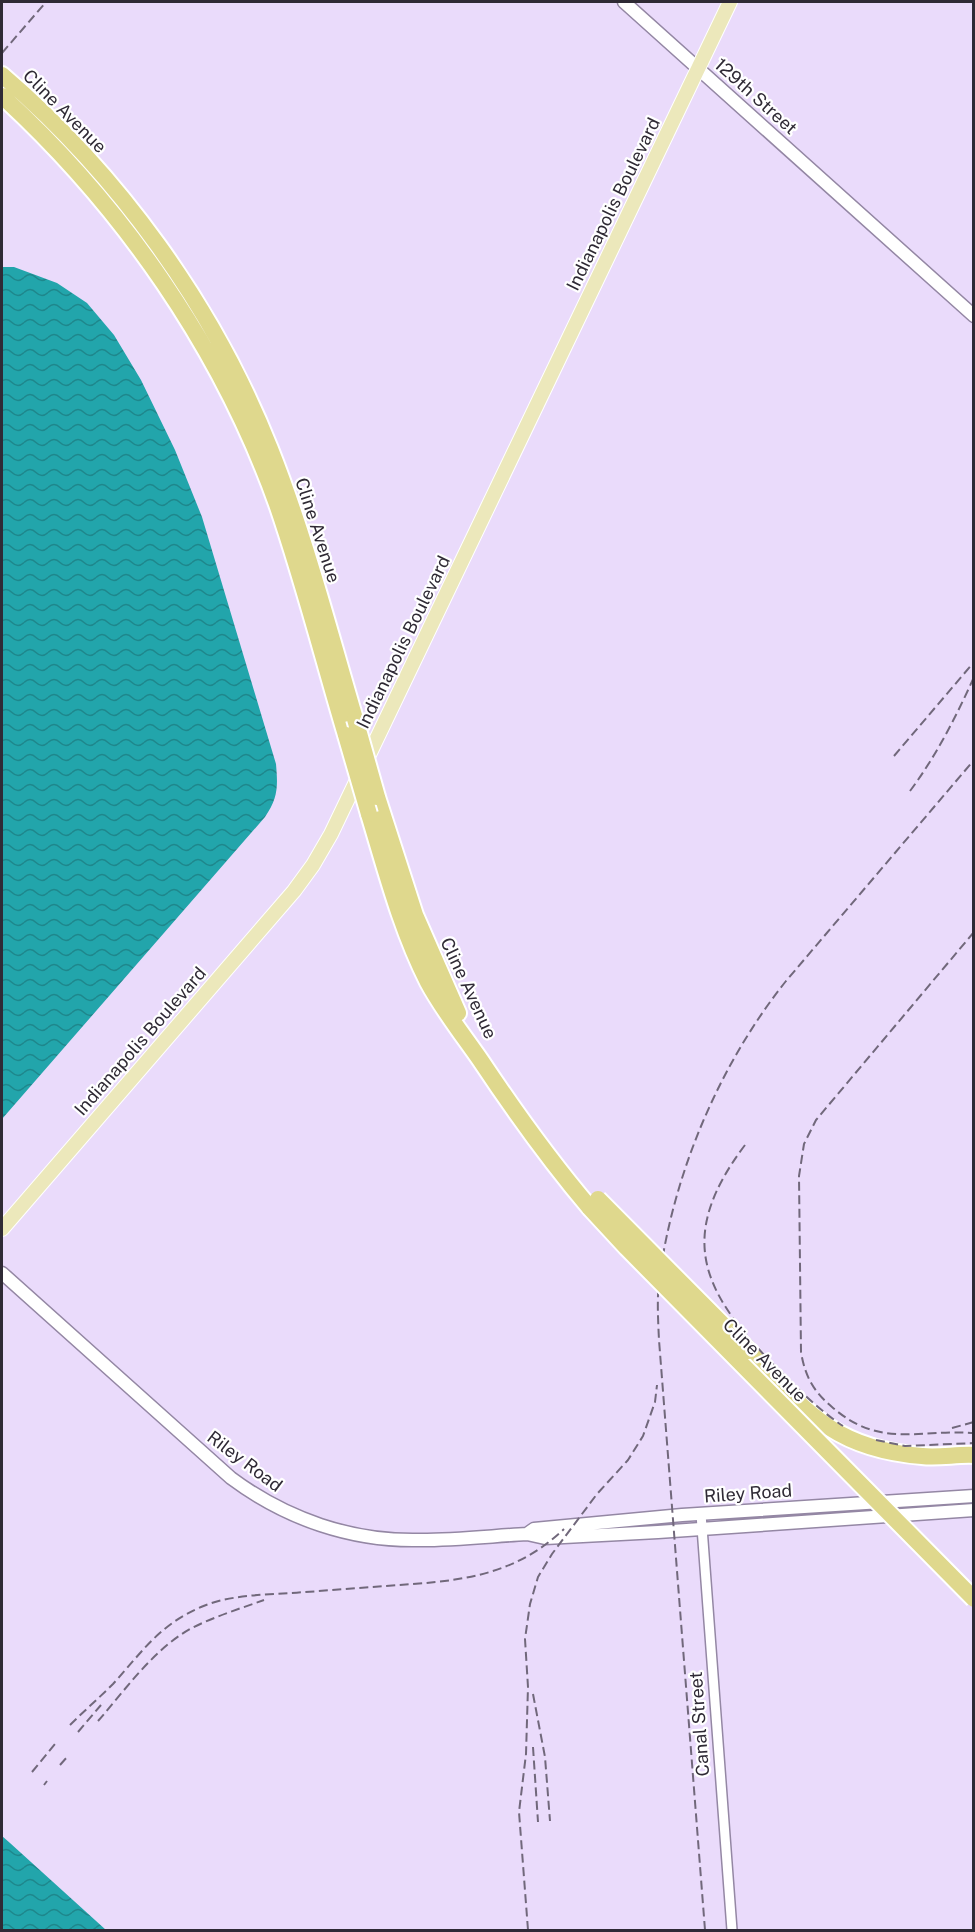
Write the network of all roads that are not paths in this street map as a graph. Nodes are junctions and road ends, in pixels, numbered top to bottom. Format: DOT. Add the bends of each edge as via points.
graph roads {
  1 [pos="624,2"];
  2 [pos="730,2"];
  3 [pos="698,68"];
  4 [pos="4,85"];
  5 [pos="974,316"];
  6 [pos="463,1023"];
  7 [pos="480,1060"];
  8 [pos="594,1203"];
  9 [pos="2,1229"];
  10 [pos="2,1273"];
  11 [pos="973,1455"];
  12 [pos="974,1496"];
  13 [pos="974,1510"];
  14 [pos="700,1514"];
  15 [pos="701,1529"];
  16 [pos="527,1534"];
  17 [pos="974,1599"];
  18 [pos="732,1930"];
  1 -- 3 [label="main road, 129th Street"];
  2 -- 3 [label="main road, Indianapolis Boulevard"];
  3 -- 5 [label="main road, 129th Street"];
  3 -- 9 [label="main road, Indianapolis Boulevard" via="313,865"];
  4 -- 6 [label="highway, Cline Avenue, bridge" via="80,152 136,217 189,292 258,420 305,547 415,915"];
  4 -- 7 [label="highway, Cline Avenue, bridge" via="118,220 171,294 248,433 276,503 403,924 428,981"];
  6 -- 7 [label="highway, Cline Avenue"];
  6 -- 8 [label="highway" via="516,1101"];
  7 -- 8 [label="highway, Cline Avenue" via="542,1148"];
  8 -- 11 [label="highway, bridge" via="829,1428 870,1448 901,1454"];
  8 -- 17 [label="highway, Cline Avenue, bridge" via="627,1248"];
  10 -- 16 [label="main road, Riley Road" via="218,1468 278,1508 326,1527 377,1538 421,1540"];
  12 -- 14 [label="main road, Riley Road"];
  13 -- 15 [label="main road, Riley Road"];
  14 -- 15 [label="street, Canal Street"];
  14 -- 16 [label="main road, Riley Road" via="534,1529"];
  15 -- 16 [label="main road, Riley Road" via="545,1538"];
  15 -- 18 [label="street, Canal Street"];
}
